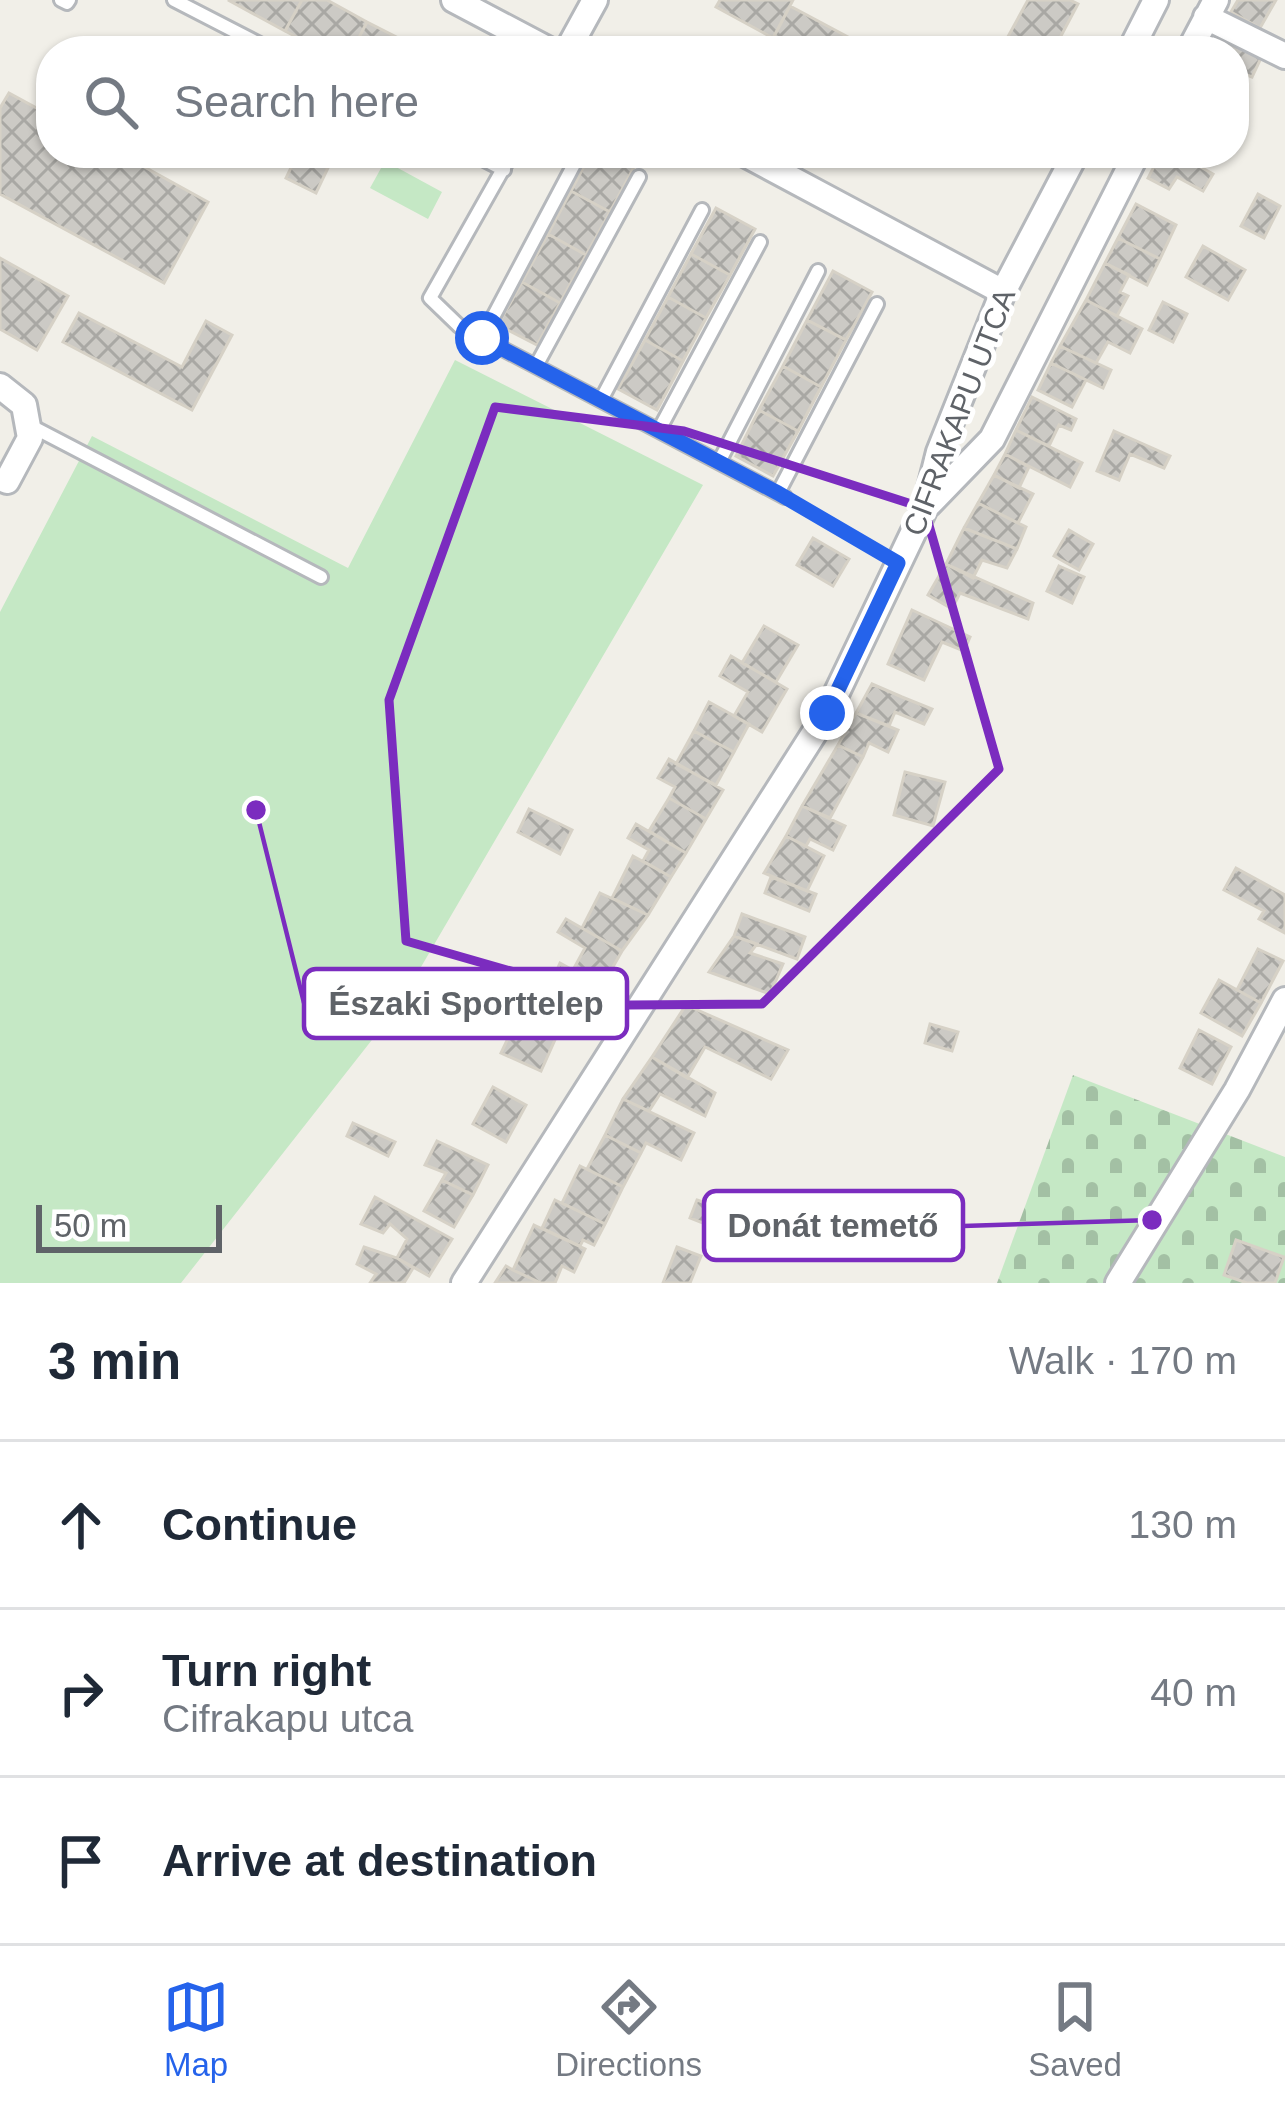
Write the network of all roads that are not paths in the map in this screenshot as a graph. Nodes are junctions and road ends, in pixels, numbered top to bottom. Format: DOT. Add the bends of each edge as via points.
graph roads {
  1 [pos="174,0"];
  2 [pos="454,0"];
  3 [pos="595,0"];
  4 [pos="1156,0"];
  5 [pos="1211,9"];
  6 [pos="244,36"];
  7 [pos="522,36"];
  8 [pos="575,36"];
  9 [pos="1138,36"];
  10 [pos="1197,36"];
  11 [pos="1285,56"];
  12 [pos="500,168"];
  13 [pos="572,168"];
  14 [pos="771,168"];
  15 [pos="1068,168"];
  16 [pos="1129,168"];
  17 [pos="504,170"];
  18 [pos="639,176"];
  19 [pos="702,210"];
  20 [pos="760,242"];
  21 [pos="818,271"];
  22 [pos="1003,292"];
  23 [pos="878,304"];
  24 [pos="482,338"];
  25 [pos="536,366"];
  26 [pos="0,386"];
  27 [pos="601,400"];
  28 [pos="28,424"];
  29 [pos="659,430"];
  30 [pos="719,462"];
  31 [pos="7,481"];
  32 [pos="925,508"];
  33 [pos="321,577"];
  34 [pos="1285,1000"];
  35 [pos="464,1283"];
  36 [pos="1118,1283"];
  1 -- 6 [label="lane"];
  2 -- 7 [label="street"];
  3 -- 8 [label="street"];
  4 -- 9 [label="street"];
  5 -- 10 [label="street"];
  5 -- 11 [label="street"];
  12 -- 17 [label="lane"];
  13 -- 24 [label="lane"];
  14 -- 22 [label="street"];
  15 -- 22 [label="street, CIFRAKAPU UTCA"];
  16 -- 32 [label="street" via="992,439"];
  17 -- 24 [label="lane" via="430,298"];
  18 -- 25 [label="lane"];
  19 -- 27 [label="lane"];
  20 -- 29 [label="lane"];
  21 -- 30 [label="lane"];
  22 -- 32 [label="street, CIFRAKAPU UTCA"];
  23 -- 30 [label="lane" via="782,495"];
  24 -- 25 [label="lane"];
  25 -- 27 [label="lane"];
  26 -- 28 [label="street" via="24,405"];
  27 -- 29 [label="lane"];
  28 -- 31 [label="street" via="30,438"];
  28 -- 33 [label="lane"];
  29 -- 30 [label="lane"];
  32 -- 35 [label="street, CIFRAKAPU UTCA" via="827,713"];
  34 -- 36 [label="street"];
}
